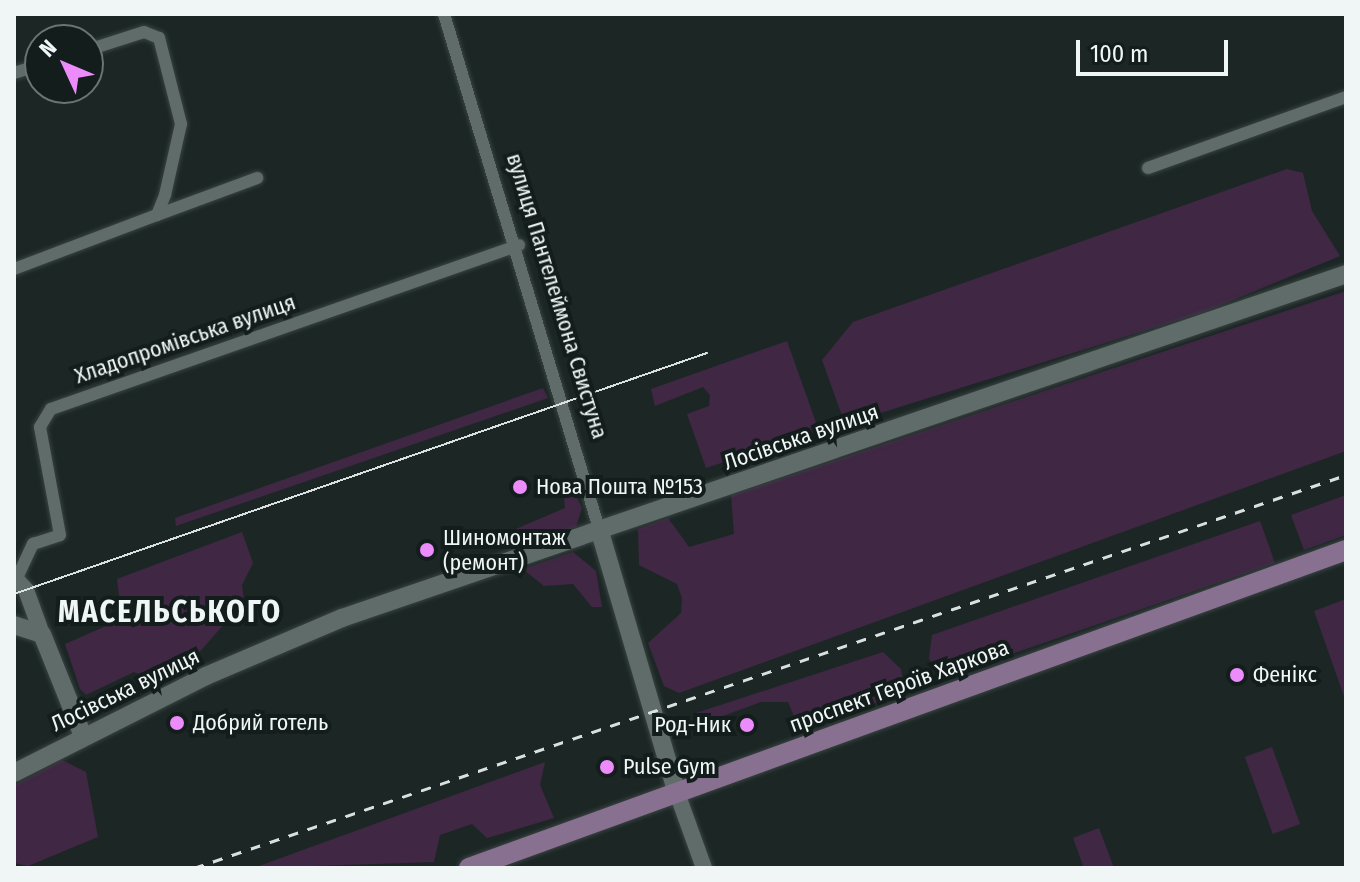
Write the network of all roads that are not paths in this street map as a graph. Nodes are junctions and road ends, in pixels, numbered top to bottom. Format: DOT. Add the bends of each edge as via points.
graph roads {
  1 [pos="444,14"];
  2 [pos="104,45"];
  3 [pos="1346,97"];
  4 [pos="1148,168"];
  5 [pos="257,178"];
  6 [pos="157,215"];
  7 [pos="519,245"];
  8 [pos="14,269"];
  9 [pos="1346,274"];
  10 [pos="600,532"];
  11 [pos="1346,550"];
  12 [pos="16,578"];
  13 [pos="14,625"];
  14 [pos="42,634"];
  15 [pos="83,736"];
  16 [pos="14,773"];
  17 [pos="677,793"];
  18 [pos="469,868"];
  19 [pos="704,868"];
  1 -- 7 [label="street, вулиця Пантелеймона Свистуна"];
  2 -- 6 [label="street" via="144,32 162,46 181,134"];
  3 -- 4 [label="street"];
  5 -- 6 [label="street"];
  6 -- 8 [label="street"];
  7 -- 10 [label="street, вулиця Пантелеймона Свистуна"];
  7 -- 12 [label="street, Хладопромівська вулиця" via="51,409 40,427 60,535 33,544"];
  9 -- 10 [label="main road, Лосівська вулиця"];
  10 -- 15 [label="main road, Лосівська вулиця" via="342,618"];
  10 -- 17 [label="main road, вулиця Пантелеймона Свистуна"];
  11 -- 17 [label="main road, проспект Героїв Харкова"];
  12 -- 14 [label="street, Хладопромівська вулиця"];
  13 -- 14 [label="main road"];
  14 -- 15 [label="main road"];
  15 -- 16 [label="main road, Лосівська вулиця"];
  17 -- 18 [label="main road, проспект Героїв Харкова"];
  17 -- 19 [label="street, вулиця Пантелеймона Свистуна"];
}
